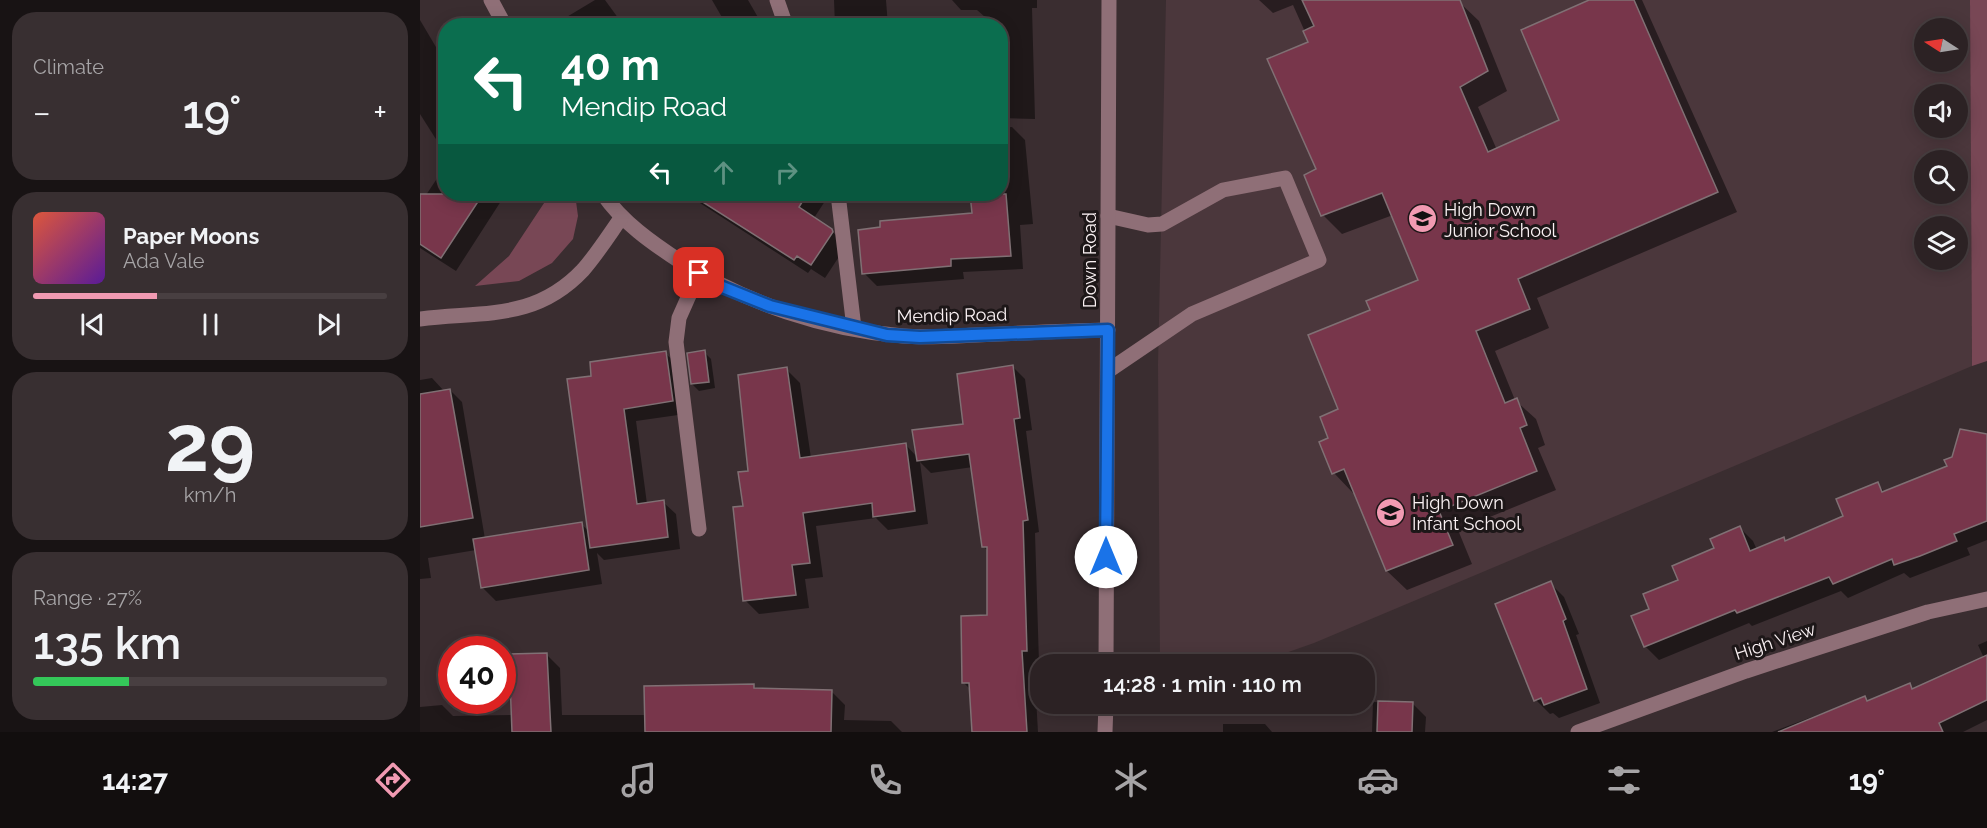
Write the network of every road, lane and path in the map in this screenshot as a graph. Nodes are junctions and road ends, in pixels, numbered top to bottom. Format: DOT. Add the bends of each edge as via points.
graph roads {
  1 [pos="491,0"];
  2 [pos="777,0"];
  3 [pos="1109,0"];
  4 [pos="501,18"];
  5 [pos="783,18"];
  6 [pos="608,201"];
  7 [pos="839,201"];
  8 [pos="1108,216"];
  9 [pos="621,218"];
  10 [pos="699,273"];
  11 [pos="420,319"];
  12 [pos="854,328"];
  13 [pos="1108,330"];
  14 [pos="1108,371"];
  15 [pos="699,529"];
  16 [pos="1987,599"];
  17 [pos="1106,654"];
  18 [pos="1106,714"];
  19 [pos="1105,732"];
  20 [pos="1578,732"];
  1 -- 4 [label="street"];
  2 -- 5 [label="street"];
  3 -- 8 [label="street, Down Road"];
  6 -- 9 [label="street, Mendip Road"];
  7 -- 12 [label="street"];
  8 -- 13 [label="street, Down Road"];
  8 -- 14 [label="street" via="1148,225 1162,224 1223,190 1285,178 1319,260 1192,314"];
  9 -- 10 [label="street, Mendip Road"];
  9 -- 11 [label="street" via="585,268 550,298 501,312"];
  10 -- 12 [label="street, Mendip Road" via="770,306"];
  10 -- 15 [label="street" via="681,314 676,342"];
  12 -- 13 [label="street, Mendip Road" via="920,337"];
  13 -- 14 [label="street, Down Road"];
  14 -- 17 [label="street, Down Road"];
  16 -- 20 [label="street, High View" via="1928,612 1746,671"];
  18 -- 19 [label="street"];
}
